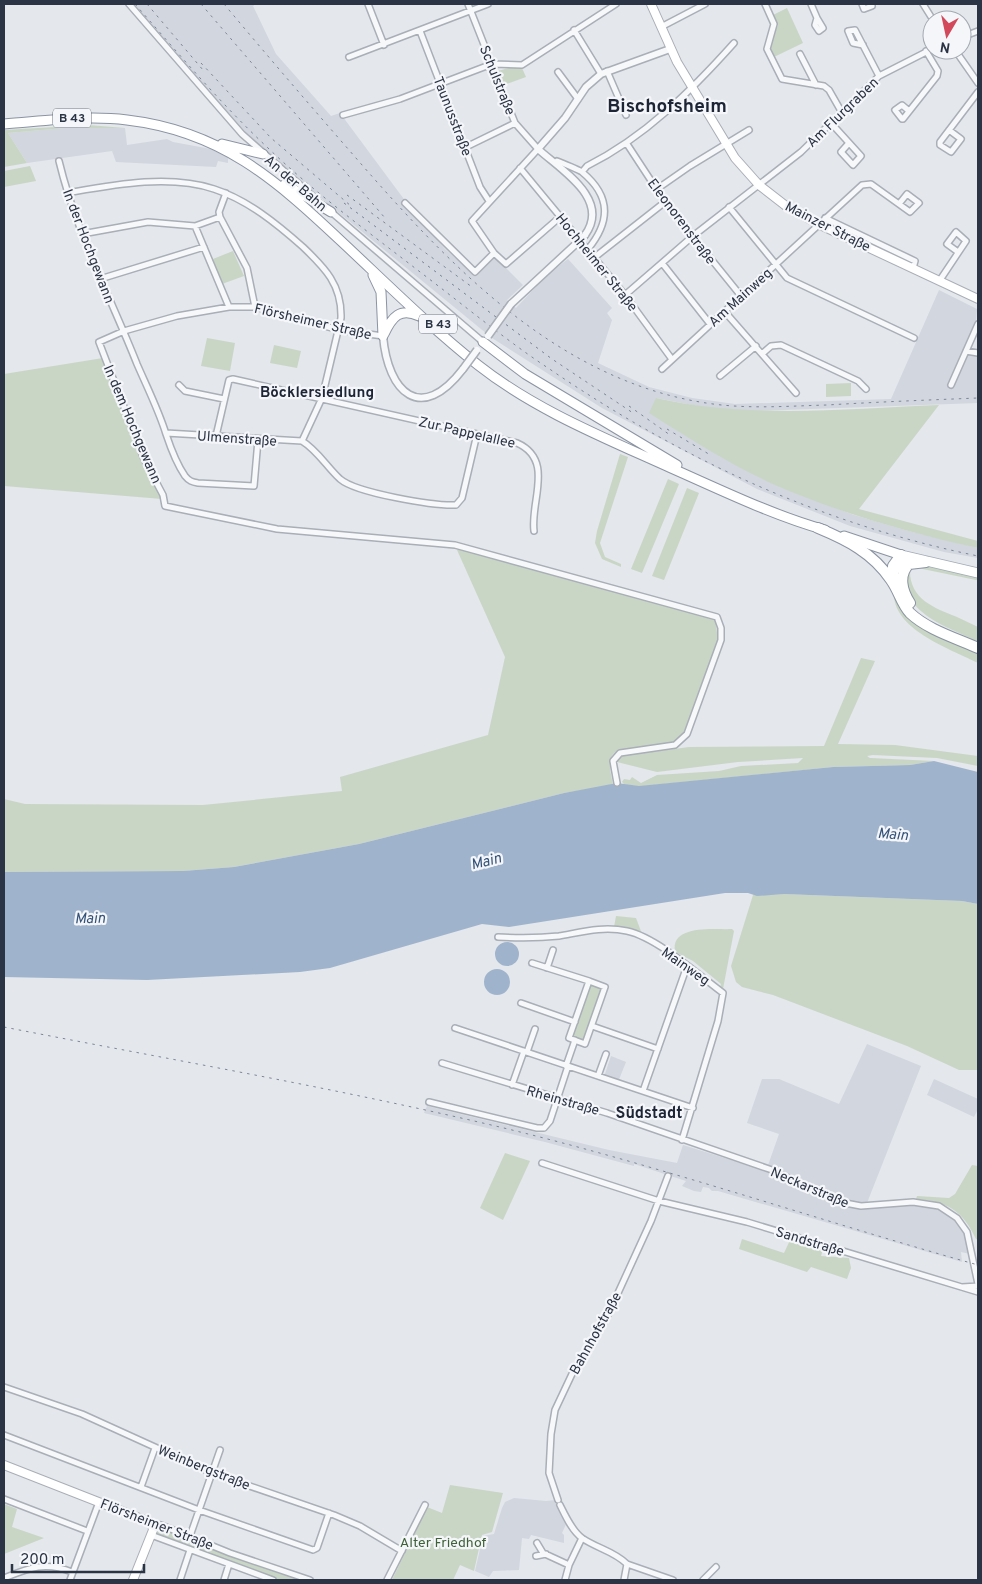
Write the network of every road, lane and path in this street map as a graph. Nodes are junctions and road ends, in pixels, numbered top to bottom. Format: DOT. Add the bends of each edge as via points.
graph roads {
  1 [pos="128,4"];
  2 [pos="368,4"];
  3 [pos="468,4"];
  4 [pos="488,4"];
  5 [pos="616,4"];
  6 [pos="651,4"];
  7 [pos="705,4"];
  8 [pos="765,4"];
  9 [pos="811,4"];
  10 [pos="862,4"];
  11 [pos="871,4"];
  12 [pos="471,11"];
  13 [pos="818,18"];
  14 [pos="661,27"];
  15 [pos="420,30"];
  16 [pos="574,30"];
  17 [pos="734,43"];
  18 [pos="384,45"];
  19 [pos="863,45"];
  20 [pos="670,49"];
  21 [pos="800,54"];
  22 [pos="922,54"];
  23 [pos="349,58"];
  24 [pos="933,60"];
  25 [pos="962,60"];
  26 [pos="492,64"];
  27 [pos="558,72"];
  28 [pos="604,72"];
  29 [pos="879,76"];
  30 [pos="978,83"];
  31 [pos="440,84"];
  32 [pos="816,84"];
  33 [pos="693,86"];
  34 [pos="978,92"];
  35 [pos="578,99"];
  36 [pos="841,111"];
  37 [pos="909,111"];
  38 [pos="343,115"];
  39 [pos="626,115"];
  40 [pos="4,118"];
  41 [pos="831,123"];
  42 [pos="4,124"];
  43 [pos="515,124"];
  44 [pos="749,130"];
  45 [pos="949,130"];
  46 [pos="849,143"];
  47 [pos="222,144"];
  48 [pos="627,144"];
  49 [pos="726,144"];
  50 [pos="466,147"];
  51 [pos="538,149"];
  52 [pos="262,154"];
  53 [pos="557,160"];
  54 [pos="59,161"];
  55 [pos="520,168"];
  56 [pos="582,172"];
  57 [pos="285,184"];
  58 [pos="759,185"];
  59 [pos="657,189"];
  60 [pos="67,193"];
  61 [pos="226,193"];
  62 [pos="489,200"];
  63 [pos="665,202"];
  64 [pos="405,203"];
  65 [pos="899,204"];
  66 [pos="729,207"];
  67 [pos="331,212"];
  68 [pos="220,217"];
  69 [pos="560,217"];
  70 [pos="825,218"];
  71 [pos="818,224"];
  72 [pos="195,226"];
  73 [pos="82,234"];
  74 [pos="693,236"];
  75 [pos="204,247"];
  76 [pos="588,249"];
  77 [pos="958,252"];
  78 [pos="495,254"];
  79 [pos="595,257"];
  80 [pos="363,261"];
  81 [pos="662,263"];
  82 [pos="775,265"];
  83 [pos="913,268"];
  84 [pos="100,279"];
  85 [pos="940,280"];
  86 [pos="625,295"];
  87 [pos="741,296"];
  88 [pos="978,299"];
  89 [pos="229,307"];
  90 [pos="255,307"];
  91 [pos="725,312"];
  92 [pos="710,324"];
  93 [pos="978,324"];
  94 [pos="432,325"];
  95 [pos="339,330"];
  96 [pos="124,331"];
  97 [pos="383,336"];
  98 [pos="914,338"];
  99 [pos="486,339"];
  100 [pos="99,342"];
  101 [pos="756,346"];
  102 [pos="966,351"];
  103 [pos="763,353"];
  104 [pos="978,353"];
  105 [pos="671,358"];
  106 [pos="662,369"];
  107 [pos="720,376"];
  108 [pos="179,385"];
  109 [pos="951,385"];
  110 [pos="866,389"];
  111 [pos="796,393"];
  112 [pos="322,398"];
  113 [pos="224,399"];
  114 [pos="166,433"];
  115 [pos="476,434"];
  116 [pos="216,436"];
  117 [pos="258,440"];
  118 [pos="302,441"];
  119 [pos="679,467"];
  120 [pos="818,528"];
  121 [pos="534,531"];
  122 [pos="841,535"];
  123 [pos="901,555"];
  124 [pos="926,562"];
  125 [pos="903,572"];
  126 [pos="978,573"];
  127 [pos="893,583"];
  128 [pos="978,647"];
  129 [pos="617,784"];
  130 [pos="498,937"];
  131 [pos="553,950"];
  132 [pos="532,964"];
  133 [pos="687,966"];
  134 [pos="547,968"];
  135 [pos="589,982"];
  136 [pos="521,1003"];
  137 [pos="575,1022"];
  138 [pos="592,1026"];
  139 [pos="454,1028"];
  140 [pos="535,1029"];
  141 [pos="575,1040"];
  142 [pos="658,1049"];
  143 [pos="526,1052"];
  144 [pos="606,1054"];
  145 [pos="442,1062"];
  146 [pos="567,1066"];
  147 [pos="598,1076"];
  148 [pos="512,1085"];
  149 [pos="643,1091"];
  150 [pos="557,1100"];
  151 [pos="429,1102"];
  152 [pos="693,1108"];
  153 [pos="682,1140"];
  154 [pos="542,1162"];
  155 [pos="668,1176"];
  156 [pos="658,1201"];
  157 [pos="978,1285"];
  158 [pos="959,1288"];
  159 [pos="978,1292"];
  160 [pos="4,1387"];
  161 [pos="4,1435"];
  162 [pos="155,1448"];
  163 [pos="220,1450"];
  164 [pos="4,1465"];
  165 [pos="212,1473"];
  166 [pos="141,1488"];
  167 [pos="4,1499"];
  168 [pos="99,1502"];
  169 [pos="425,1505"];
  170 [pos="199,1510"];
  171 [pos="329,1513"];
  172 [pos="153,1524"];
  173 [pos="87,1531"];
  174 [pos="151,1535"];
  175 [pos="190,1536"];
  176 [pos="582,1538"];
  177 [pos="536,1543"];
  178 [pos="190,1550"];
  179 [pos="402,1551"];
  180 [pos="546,1554"];
  181 [pos="536,1556"];
  182 [pos="229,1564"];
  183 [pos="627,1564"];
  184 [pos="569,1565"];
  185 [pos="716,1567"];
  186 [pos="72,1572"];
  187 [pos="4,1578"];
  188 [pos="70,1580"];
  189 [pos="133,1580"];
  190 [pos="180,1580"];
  191 [pos="224,1580"];
  192 [pos="270,1580"];
  193 [pos="310,1580"];
  194 [pos="387,1580"];
  195 [pos="565,1580"];
  196 [pos="624,1580"];
  197 [pos="673,1580"];
  198 [pos="703,1580"];
  1 -- 52 [label="street, An der Bahn"];
  2 -- 18 [label="street"];
  3 -- 12 [label="street, Schulstraße"];
  4 -- 12 [label="street"];
  5 -- 16 [label="street"];
  6 -- 14 [label="main road, Mainzer Straße"];
  7 -- 14 [label="street"];
  8 -- 32 [label="street" via="774,27 767,49 782,79"];
  9 -- 13 [label="street"];
  10 -- 11 [label="street" via="864,9"];
  12 -- 15 [label="street"];
  12 -- 26 [label="street, Schulstraße"];
  14 -- 20 [label="main road, Mainzer Straße"];
  15 -- 18 [label="street"];
  15 -- 31 [label="street, Taunusstraße"];
  16 -- 26 [label="street" via="522,65"];
  16 -- 28 [label="street"];
  17 -- 33 [label="street"];
  18 -- 23 [label="street"];
  19 -- 29 [label="street"];
  20 -- 28 [label="street"];
  20 -- 33 [label="main road, Mainzer Straße"];
  21 -- 32 [label="street"];
  22 -- 29 [label="street, Am Flurgraben"];
  24 -- 37 [label="street" via="937,76"];
  25 -- 30 [label="street"];
  26 -- 31 [label="street"];
  26 -- 43 [label="street, Schulstraße"];
  27 -- 35 [label="street"];
  28 -- 35 [label="street" via="588,84"];
  28 -- 39 [label="street"];
  29 -- 36 [label="street, Am Flurgraben"];
  31 -- 38 [label="street"];
  31 -- 50 [label="street, Taunusstraße"];
  32 -- 36 [label="street" via="829,90"];
  33 -- 48 [label="street"];
  33 -- 49 [label="main road, Mainzer Straße"];
  34 -- 45 [label="street"];
  35 -- 51 [label="street"];
  36 -- 41 [label="street, Am Flurgraben"];
  40 -- 47 [label="main road, B 43" via="124,115 176,125"];
  41 -- 46 [label="street"];
  41 -- 58 [label="street, Am Flurgraben"];
  42 -- 80 [label="main road, B 43" via="109,118 155,124 197,137 236,156 278,183"];
  43 -- 50 [label="street"];
  43 -- 51 [label="street, Schulstraße"];
  44 -- 49 [label="street"];
  47 -- 52 [label="main road"];
  47 -- 57 [label="main road, B 43" via="246,156"];
  48 -- 56 [label="street"];
  48 -- 59 [label="street, Eleonorenstraße"];
  49 -- 58 [label="main road, Mainzer Straße"];
  49 -- 59 [label="street"];
  50 -- 62 [label="street, Taunusstraße" via="480,187"];
  51 -- 55 [label="street"];
  51 -- 99 [label="street, bridge" via="588,196 593,219 585,235 511,304"];
  52 -- 67 [label="street, An der Bahn"];
  53 -- 56 [label="street"];
  54 -- 60 [label="street, In der Hochgewann"];
  55 -- 62 [label="street"];
  55 -- 69 [label="street, Hochheimer Straße"];
  56 -- 76 [label="street" via="598,190 605,205 601,232"];
  57 -- 67 [label="main road"];
  57 -- 119 [label="main road, B 43" via="440,326 503,378 560,411"];
  58 -- 66 [label="street, Am Flurgraben"];
  58 -- 71 [label="main road, Mainzer Straße" via="786,206"];
  59 -- 63 [label="street, Eleonorenstraße"];
  60 -- 61 [label="street" via="128,183 154,183 196,186"];
  60 -- 73 [label="street, In der Hochgewann"];
  61 -- 68 [label="street"];
  61 -- 95 [label="street" via="258,210 330,274 340,297"];
  62 -- 78 [label="street" via="472,221"];
  63 -- 74 [label="street, Eleonorenstraße"];
  63 -- 79 [label="street"];
  64 -- 78 [label="street" via="475,272"];
  65 -- 70 [label="street, Am Mainweg" via="871,184 864,183"];
  66 -- 74 [label="street, Am Flurgraben"];
  66 -- 82 [label="street"];
  67 -- 99 [label="street, An der Bahn"];
  68 -- 72 [label="street"];
  68 -- 90 [label="street" via="248,268"];
  69 -- 76 [label="street, Hochheimer Straße"];
  69 -- 78 [label="street" via="506,264"];
  70 -- 71 [label="street, Am Mainweg"];
  70 -- 83 [label="street, Mainzer Straße" via="915,261"];
  71 -- 82 [label="street, Am Mainweg"];
  71 -- 83 [label="main road, Mainzer Straße"];
  72 -- 73 [label="street" via="148,222"];
  72 -- 75 [label="street"];
  73 -- 84 [label="street, In der Hochgewann"];
  74 -- 81 [label="street, Am Flurgraben"];
  74 -- 87 [label="street, Eleonorenstraße"];
  75 -- 84 [label="street"];
  75 -- 89 [label="street"];
  76 -- 79 [label="street, Hochheimer Straße"];
  77 -- 85 [label="street"];
  79 -- 86 [label="street, Hochheimer Straße"];
  80 -- 94 [label="main road, B 43"];
  80 -- 97 [label="main road" via="376,278 381,292"];
  81 -- 86 [label="street, Am Flurgraben"];
  81 -- 92 [label="street"];
  82 -- 87 [label="street, Am Mainweg"];
  82 -- 98 [label="street" via="792,282"];
  83 -- 85 [label="main road, Mainzer Straße"];
  84 -- 96 [label="street, In der Hochgewann"];
  85 -- 88 [label="main road, Mainzer Straße"];
  86 -- 105 [label="street, Hochheimer Straße"];
  87 -- 91 [label="street, Am Mainweg"];
  89 -- 90 [label="street, Flörsheimer Straße"];
  89 -- 96 [label="street, Flörsheimer Straße" via="177,316"];
  90 -- 95 [label="street, Flörsheimer Straße"];
  91 -- 92 [label="street, Am Mainweg"];
  91 -- 101 [label="street"];
  92 -- 105 [label="street, Am Mainweg"];
  93 -- 102 [label="street"];
  94 -- 97 [label="main road" via="414,313 403,312 393,317"];
  94 -- 120 [label="main road, B 43" via="480,367 549,410 684,474"];
  95 -- 97 [label="street, Flörsheimer Straße"];
  95 -- 112 [label="street"];
  96 -- 100 [label="street, Flörsheimer Straße"];
  96 -- 114 [label="street"];
  97 -- 99 [label="street, bridge" via="394,380 407,393 426,397 445,389"];
  99 -- 119 [label="main road" via="525,374"];
  100 -- 129 [label="street, In dem Hochgewann" via="165,506 277,529 455,545 718,617 721,640 687,734 675,745 620,753 614,761"];
  101 -- 103 [label="street"];
  101 -- 107 [label="street"];
  102 -- 104 [label="street"];
  102 -- 109 [label="street"];
  103 -- 110 [label="street" via="771,346 781,345 858,380"];
  103 -- 111 [label="street"];
  105 -- 106 [label="street, Am Mainweg"];
  108 -- 113 [label="street" via="184,391"];
  112 -- 113 [label="street, Zur Pappelallee" via="234,379 229,380"];
  112 -- 115 [label="street, Zur Pappelallee"];
  112 -- 118 [label="street"];
  113 -- 116 [label="street"];
  114 -- 116 [label="street, Ulmenstraße"];
  114 -- 117 [label="street" via="168,446 186,477 198,483 254,486"];
  115 -- 118 [label="street" via="462,498 456,505 423,503 346,484"];
  115 -- 121 [label="street, Zur Pappelallee" via="522,445 533,457 540,476 533,515"];
  116 -- 117 [label="street, Ulmenstraße"];
  117 -- 118 [label="street, Ulmenstraße"];
  119 -- 122 [label="main road, B 43"];
  120 -- 122 [label="main road, B 43"];
  120 -- 127 [label="highway" via="860,549"];
  122 -- 123 [label="main road, B 43"];
  123 -- 124 [label="main road, B 43"];
  123 -- 125 [label="highway"];
  123 -- 127 [label="highway" via="893,566"];
  124 -- 125 [label="highway" via="909,564"];
  124 -- 126 [label="main road, B 43"];
  125 -- 128 [label="highway" via="904,591 913,607"];
  127 -- 128 [label="highway" via="903,604 915,617"];
  130 -- 133 [label="street, Mainweg" via="536,938 594,929 627,931"];
  131 -- 134 [label="street"];
  132 -- 134 [label="street"];
  133 -- 142 [label="street"];
  133 -- 152 [label="street, Mainweg" via="724,994"];
  134 -- 135 [label="street"];
  135 -- 137 [label="street"];
  135 -- 138 [label="street" via="605,987"];
  136 -- 137 [label="street"];
  137 -- 141 [label="street" via="569,1038"];
  138 -- 141 [label="street" via="585,1044"];
  138 -- 142 [label="street"];
  139 -- 143 [label="street"];
  140 -- 143 [label="street"];
  141 -- 146 [label="street"];
  142 -- 149 [label="street"];
  143 -- 146 [label="street"];
  143 -- 148 [label="street"];
  144 -- 147 [label="street"];
  145 -- 148 [label="street, Rheinstraße"];
  146 -- 147 [label="street"];
  146 -- 150 [label="street"];
  147 -- 149 [label="street"];
  148 -- 150 [label="street, Rheinstraße"];
  149 -- 152 [label="street"];
  150 -- 151 [label="street" via="544,1128"];
  150 -- 153 [label="street, Rheinstraße" via="607,1113"];
  152 -- 153 [label="street, Mainweg"];
  153 -- 157 [label="street, Neckarstraße" via="777,1172 847,1204 921,1203 944,1208 967,1232"];
  154 -- 156 [label="street, Sandstraße"];
  155 -- 156 [label="street, Bahnhofstraße"];
  156 -- 158 [label="street, Sandstraße" via="747,1222"];
  156 -- 176 [label="street, Bahnhofstraße" via="607,1317 572,1374 555,1410 550,1480 571,1525"];
  157 -- 158 [label="street, Sandstraße"];
  158 -- 159 [label="street, Sandstraße"];
  160 -- 162 [label="street, Weinbergstraße" via="82,1414"];
  161 -- 166 [label="street"];
  162 -- 165 [label="street, Weinbergstraße"];
  162 -- 166 [label="street"];
  163 -- 165 [label="street"];
  164 -- 168 [label="main road, Flörsheimer Straße"];
  165 -- 170 [label="street"];
  165 -- 171 [label="street, Weinbergstraße"];
  166 -- 170 [label="street"];
  167 -- 173 [label="street"];
  168 -- 172 [label="main road, Flörsheimer Straße"];
  168 -- 173 [label="street"];
  169 -- 179 [label="street"];
  170 -- 171 [label="street" via="313,1550 317,1548"];
  170 -- 175 [label="street"];
  171 -- 179 [label="street, Weinbergstraße" via="360,1526"];
  172 -- 174 [label="main road"];
  172 -- 175 [label="street, Flörsheimer Straße"];
  173 -- 186 [label="street"];
  174 -- 178 [label="street, Flörsheimer Straße"];
  174 -- 189 [label="main road"];
  175 -- 193 [label="street, Flörsheimer Straße"];
  176 -- 183 [label="street" via="619,1556"];
  176 -- 184 [label="street"];
  177 -- 180 [label="street"];
  178 -- 182 [label="street, Flörsheimer Straße"];
  178 -- 190 [label="street"];
  179 -- 194 [label="street"];
  180 -- 181 [label="street"];
  180 -- 184 [label="street"];
  182 -- 191 [label="street"];
  182 -- 192 [label="street, Flörsheimer Straße"];
  183 -- 196 [label="street"];
  183 -- 197 [label="street"];
  184 -- 195 [label="street"];
  185 -- 198 [label="street"];
  186 -- 187 [label="street" via="43,1565"];
  186 -- 188 [label="street"];
}
